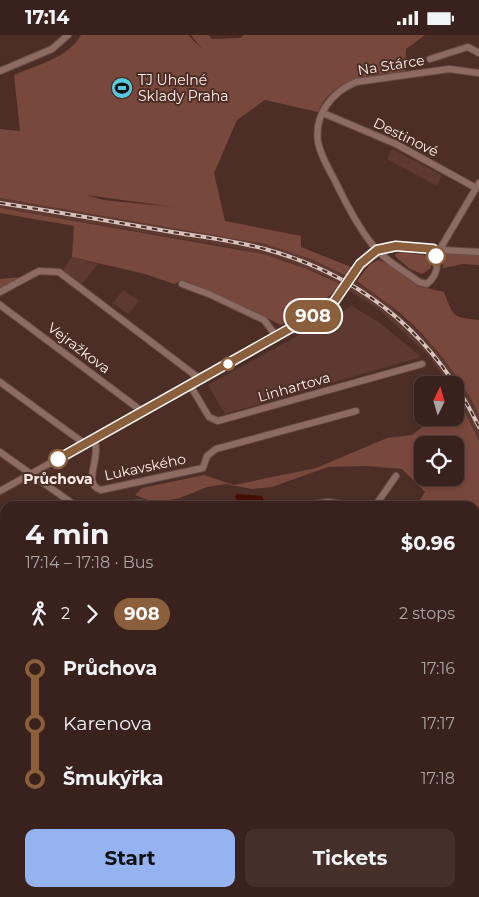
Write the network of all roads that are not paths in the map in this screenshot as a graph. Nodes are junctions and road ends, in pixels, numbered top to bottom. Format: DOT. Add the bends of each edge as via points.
graph roads {
  1 [pos="68,35"];
  2 [pos="479,53"];
  3 [pos="430,59"];
  4 [pos="0,71"];
  5 [pos="479,73"];
  6 [pos="322,113"];
  7 [pos="478,185"];
  8 [pos="436,249"];
  9 [pos="377,250"];
  10 [pos="479,252"];
  11 [pos="182,284"];
  12 [pos="0,292"];
  13 [pos="0,305"];
  14 [pos="277,337"];
  15 [pos="422,364"];
  16 [pos="200,379"];
  17 [pos="0,382"];
  18 [pos="190,385"];
  19 [pos="356,411"];
  20 [pos="143,412"];
  21 [pos="94,439"];
  22 [pos="85,444"];
  23 [pos="0,452"];
  24 [pos="30,474"];
  25 [pos="396,476"];
  26 [pos="0,491"];
  27 [pos="69,501"];
  28 [pos="378,501"];
  1 -- 4 [label="street" via="52,49"];
  2 -- 3 [label="street, Na Stárce" via="468,47"];
  5 -- 6 [label="street, Na Stárce" via="449,69 356,82 330,98"];
  6 -- 7 [label="street, Destinové" via="396,144"];
  6 -- 9 [label="street, Na Stárce" via="318,141 322,154 354,219"];
  7 -- 8 [label="street"];
  8 -- 9 [label="street" via="396,246"];
  8 -- 9 [label="street, Na Stárce" via="437,272 427,284 419,282"];
  8 -- 10 [label="street"];
  9 -- 14 [label="street, bridge" via="360,264 334,302"];
  11 -- 14 [label="street" via="264,320"];
  12 -- 16 [label="street" via="39,271 58,272"];
  13 -- 20 [label="street, Vejražkova"];
  14 -- 16 [label="street"];
  15 -- 18 [label="street, Linhartova" via="218,421 209,417"];
  16 -- 18 [label="street"];
  17 -- 22 [label="street"];
  18 -- 20 [label="street"];
  19 -- 21 [label="street, Lukavského" via="216,449 207,456 203,467 101,490 91,481 98,451"];
  20 -- 21 [label="street"];
  21 -- 22 [label="street"];
  22 -- 24 [label="street"];
  23 -- 24 [label="street"];
  24 -- 26 [label="street"];
  24 -- 27 [label="street"];
  25 -- 28 [label="street"];
}
